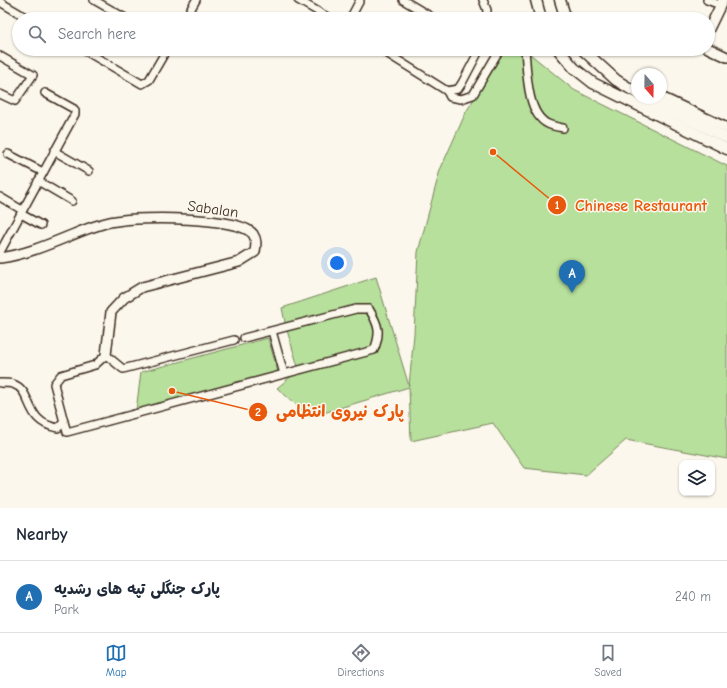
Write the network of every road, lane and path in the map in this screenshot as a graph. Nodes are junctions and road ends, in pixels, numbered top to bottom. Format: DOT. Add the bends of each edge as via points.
graph roads {
  1 [pos="94,0"];
  2 [pos="196,0"];
  3 [pos="298,0"];
  4 [pos="360,0"];
  5 [pos="403,0"];
  6 [pos="483,0"];
  7 [pos="536,0"];
  8 [pos="560,0"];
  9 [pos="0,2"];
  10 [pos="718,3"];
  11 [pos="18,12"];
  12 [pos="115,12"];
  13 [pos="189,12"];
  14 [pos="319,12"];
  15 [pos="354,12"];
  16 [pos="423,12"];
  17 [pos="487,12"];
  18 [pos="539,12"];
  19 [pos="564,12"];
  20 [pos="712,12"];
  21 [pos="715,51"];
  22 [pos="0,56"];
  23 [pos="94,56"];
  24 [pos="163,56"];
  25 [pos="391,56"];
  26 [pos="476,56"];
  27 [pos="496,56"];
  28 [pos="526,56"];
  29 [pos="564,56"];
  30 [pos="590,56"];
  31 [pos="727,56"];
  32 [pos="631,88"];
  33 [pos="447,91"];
  34 [pos="45,92"];
  35 [pos="0,94"];
  36 [pos="667,100"];
  37 [pos="654,104"];
  38 [pos="563,128"];
  39 [pos="727,128"];
  40 [pos="727,138"];
  41 [pos="727,149"];
  42 [pos="54,151"];
  43 [pos="8,154"];
  44 [pos="89,171"];
  45 [pos="43,172"];
  46 [pos="38,181"];
  47 [pos="0,197"];
  48 [pos="72,201"];
  49 [pos="22,212"];
  50 [pos="41,225"];
  51 [pos="0,252"];
  52 [pos="0,258"];
  53 [pos="272,331"];
  54 [pos="244,338"];
  55 [pos="234,340"];
  56 [pos="106,355"];
  57 [pos="284,374"];
  58 [pos="0,383"];
  59 [pos="64,422"];
  1 -- 12 [label="street"];
  2 -- 13 [label="street"];
  3 -- 14 [label="street"];
  4 -- 15 [label="street"];
  5 -- 16 [label="street"];
  6 -- 17 [label="street"];
  7 -- 18 [label="main road"];
  8 -- 19 [label="main road"];
  9 -- 11 [label="street"];
  10 -- 20 [label="street"];
  21 -- 31 [label="street"];
  22 -- 35 [label="street" via="32,75 15,101"];
  23 -- 24 [label="street" via="142,84 149,80"];
  25 -- 33 [label="street"];
  26 -- 33 [label="street" via="458,89"];
  27 -- 33 [label="street" via="473,94 461,99 450,97"];
  28 -- 38 [label="street" via="528,89 536,114 547,124"];
  29 -- 41 [label="main road" via="593,83"];
  30 -- 32 [label="main road" via="616,80"];
  34 -- 42 [label="street" via="75,111"];
  36 -- 39 [label="street"];
  37 -- 40 [label="main road"];
  42 -- 44 [label="street"];
  42 -- 45 [label="street"];
  43 -- 45 [label="street"];
  45 -- 46 [label="street"];
  46 -- 48 [label="street"];
  46 -- 49 [label="street"];
  47 -- 49 [label="street"];
  49 -- 50 [label="street"];
  49 -- 51 [label="street"];
  52 -- 56 [label="street, Sabalan" via="17,256 92,227 144,218 213,222 243,227 252,233 256,241 255,252 238,262 142,287 124,298 111,312"];
  53 -- 54 [label="street"];
  53 -- 57 [label="street"];
  53 -- 57 [label="street" via="356,309 370,309 379,330 379,339 374,350"];
  55 -- 56 [label="street" via="122,369"];
  56 -- 59 [label="street" via="95,365 61,375 54,384"];
  57 -- 59 [label="street" via="67,432"];
  58 -- 59 [label="street" via="13,384 20,389 26,395 39,421 58,428"];
}
